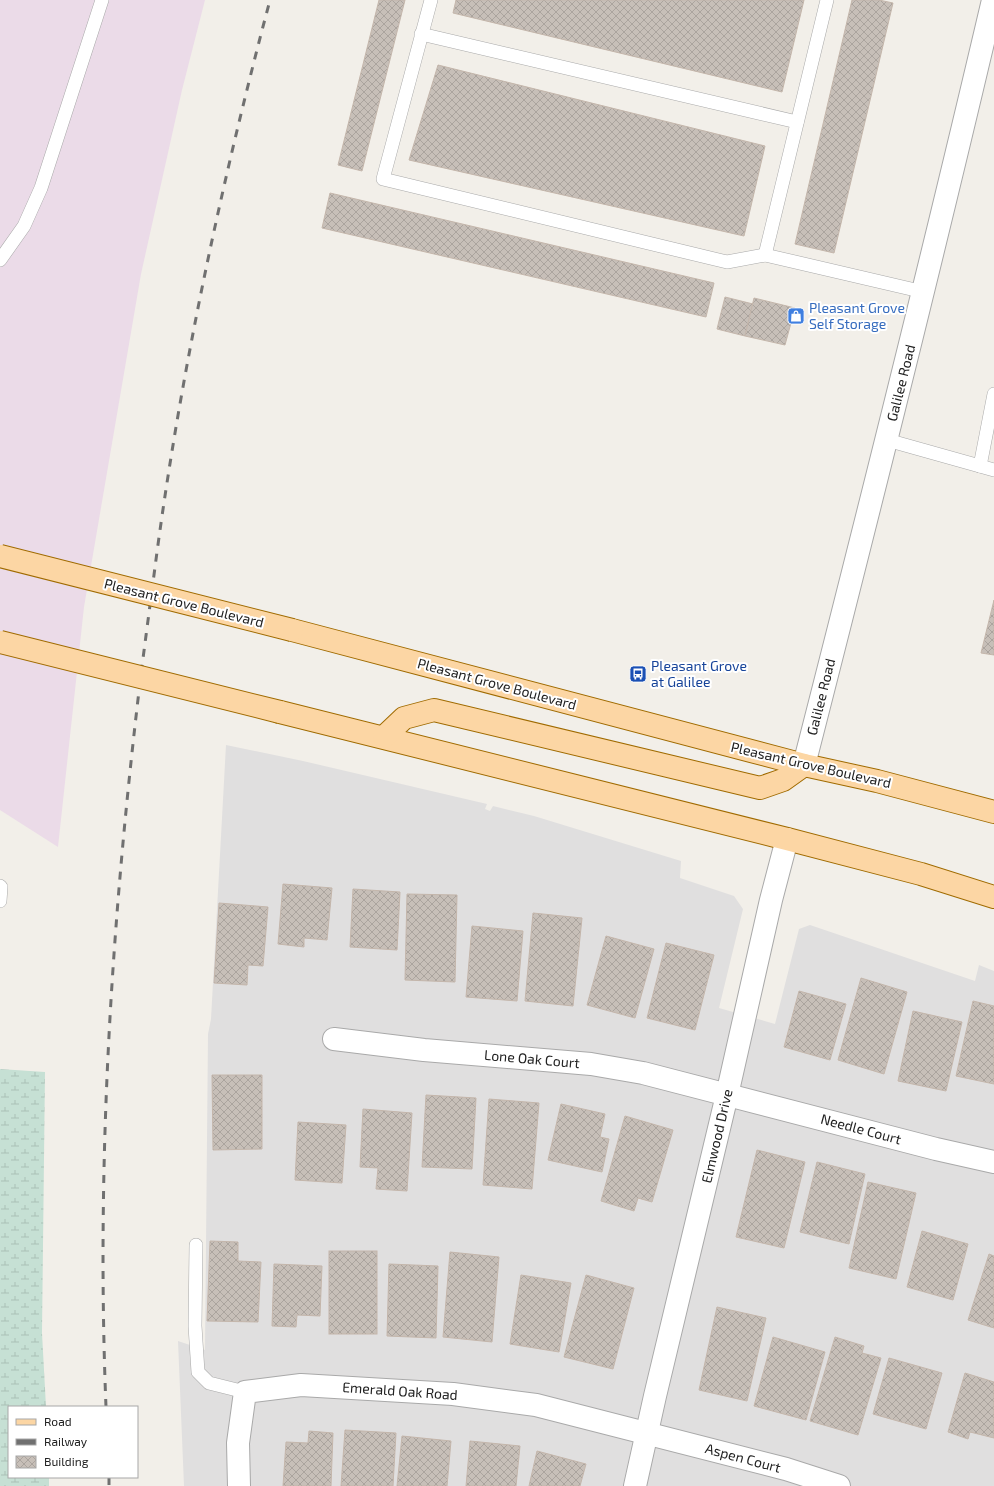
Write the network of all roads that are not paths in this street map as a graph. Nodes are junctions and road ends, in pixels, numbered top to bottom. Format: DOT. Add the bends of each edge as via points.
graph roads {
  1 [pos="102,0"];
  2 [pos="431,0"];
  3 [pos="827,0"];
  4 [pos="993,0"];
  5 [pos="421,34"];
  6 [pos="797,122"];
  7 [pos="765,255"];
  8 [pos="0,260"];
  9 [pos="924,292"];
  10 [pos="994,394"];
  11 [pos="887,440"];
  12 [pos="980,466"];
  13 [pos="994,470"];
  14 [pos="0,556"];
  15 [pos="0,642"];
  16 [pos="384,737"];
  17 [pos="804,766"];
  18 [pos="994,812"];
  19 [pos="787,839"];
  20 [pos="0,886"];
  21 [pos="994,897"];
  22 [pos="0,901"];
  23 [pos="334,1039"];
  24 [pos="727,1095"];
  25 [pos="994,1162"];
  26 [pos="196,1245"];
  27 [pos="245,1392"];
  28 [pos="647,1434"];
  29 [pos="238,1486"];
  30 [pos="635,1486"];
  31 [pos="839,1486"];
  1 -- 8 [label="lane" via="41,188 24,226"];
  2 -- 5 [label="lane"];
  3 -- 6 [label="lane"];
  4 -- 9 [label="street, Galilee Road"];
  5 -- 6 [label="lane"];
  5 -- 7 [label="lane" via="383,179 727,262"];
  6 -- 7 [label="lane"];
  7 -- 9 [label="lane"];
  9 -- 11 [label="street, Galilee Road"];
  10 -- 12 [label="lane"];
  11 -- 12 [label="lane"];
  11 -- 17 [label="street, Galilee Road"];
  12 -- 13 [label="lane"];
  14 -- 17 [label="main road, Pleasant Grove Boulevard, bridge" via="292,630"];
  15 -- 16 [label="main road, bridge"];
  16 -- 17 [label="main road" via="404,718 434,710 760,788 783,780"];
  16 -- 19 [label="main road"];
  17 -- 18 [label="main road, Pleasant Grove Boulevard" via="877,780"];
  19 -- 21 [label="main road" via="921,874"];
  19 -- 24 [label="street, Elmwood Drive"];
  20 -- 22 [label="lane"];
  23 -- 24 [label="street, Lone Oak Court" via="424,1050 591,1064 643,1073"];
  24 -- 25 [label="street, Needle Court"];
  24 -- 28 [label="street, Elmwood Drive"];
  26 -- 27 [label="lane" via="194,1326 198,1372 210,1383"];
  27 -- 28 [label="street, Emerald Oak Road" via="301,1385 453,1394 536,1405"];
  27 -- 29 [label="street" via="238,1443"];
  28 -- 30 [label="street, Elmwood Drive"];
  28 -- 31 [label="street, Aspen Court" via="786,1469"];
}
